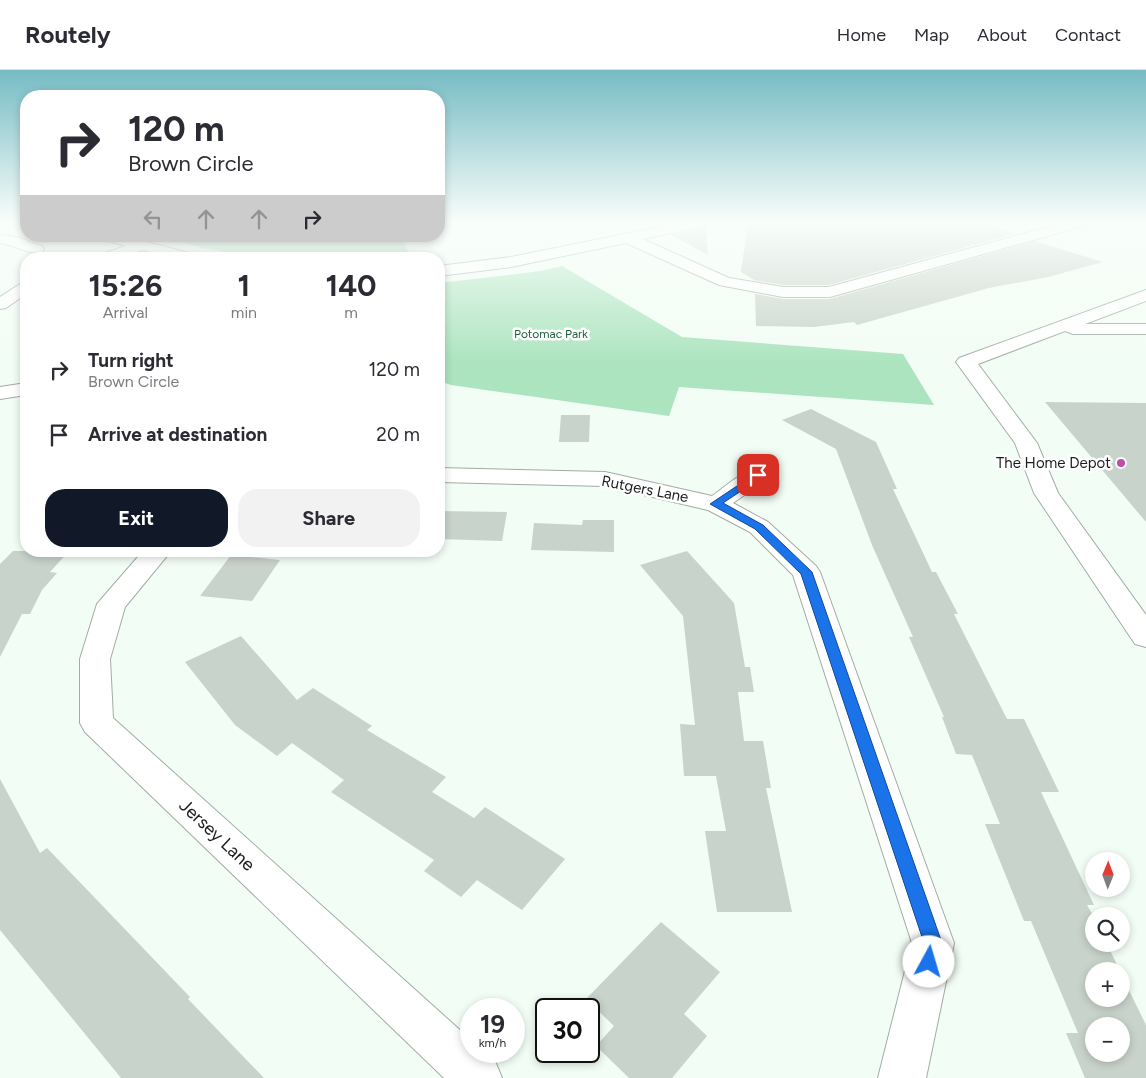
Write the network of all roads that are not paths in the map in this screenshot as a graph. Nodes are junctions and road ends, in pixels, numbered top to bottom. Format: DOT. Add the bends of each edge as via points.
graph roads {
  1 [pos="696,269"];
  2 [pos="913,269"];
  3 [pos="20,292"];
  4 [pos="1146,295"];
  5 [pos="0,304"];
  6 [pos="1056,328"];
  7 [pos="1146,329"];
  8 [pos="20,390"];
  9 [pos="0,393"];
  10 [pos="445,475"];
  11 [pos="758,475"];
  12 [pos="716,504"];
  13 [pos="153,557"];
  14 [pos="1146,637"];
  15 [pos="478,1078"];
  16 [pos="902,1078"];
  1 -- 2 [label="street" via="725,282 783,292 830,292"];
  3 -- 5 [label="street"];
  4 -- 6 [label="street"];
  6 -- 7 [label="street"];
  6 -- 14 [label="street" via="966,362 1026,443 1046,493"];
  8 -- 9 [label="street"];
  10 -- 12 [label="street, Rutgers Lane" via="606,479"];
  11 -- 12 [label="street"];
  12 -- 16 [label="street, Rutgers Lane" via="759,527 806,572 933,943"];
  13 -- 15 [label="street, Jersey Lane" via="111,604 95,659 97,723"];
}
